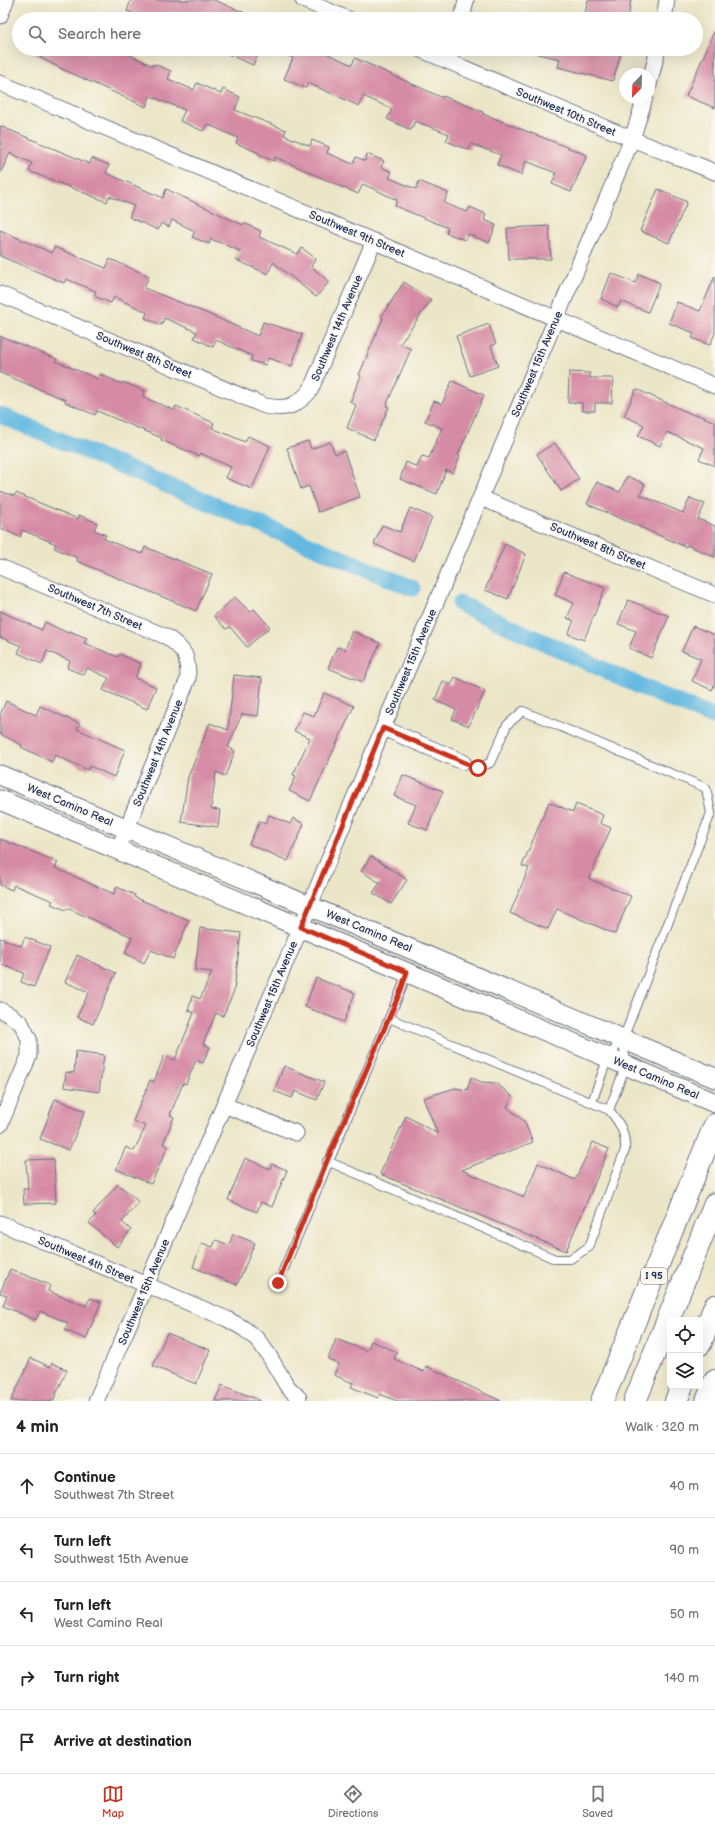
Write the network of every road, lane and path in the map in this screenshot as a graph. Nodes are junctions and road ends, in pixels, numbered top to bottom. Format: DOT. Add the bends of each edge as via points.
graph roads {
  1 [pos="6,0"];
  2 [pos="303,0"];
  3 [pos="466,0"];
  4 [pos="667,0"];
  5 [pos="331,12"];
  6 [pos="463,12"];
  7 [pos="665,12"];
  8 [pos="0,16"];
  9 [pos="453,56"];
  10 [pos="656,56"];
  11 [pos="653,68"];
  12 [pos="0,83"];
  13 [pos="643,104"];
  14 [pos="632,139"];
  15 [pos="715,172"];
  16 [pos="374,241"];
  17 [pos="0,294"];
  18 [pos="556,318"];
  19 [pos="715,386"];
  20 [pos="290,406"];
  21 [pos="481,498"];
  22 [pos="0,567"];
  23 [pos="715,595"];
  24 [pos="184,654"];
  25 [pos="383,728"];
  26 [pos="462,762"];
  27 [pos="0,775"];
  28 [pos="0,800"];
  29 [pos="127,829"];
  30 [pos="118,850"];
  31 [pos="310,906"];
  32 [pos="301,927"];
  33 [pos="407,972"];
  34 [pos="0,1010"];
  35 [pos="389,1018"];
  36 [pos="623,1039"];
  37 [pos="608,1057"];
  38 [pos="626,1065"];
  39 [pos="715,1078"];
  40 [pos="592,1102"];
  41 [pos="715,1103"];
  42 [pos="224,1105"];
  43 [pos="609,1110"];
  44 [pos="0,1124"];
  45 [pos="715,1125"];
  46 [pos="296,1133"];
  47 [pos="327,1161"];
  48 [pos="715,1204"];
  49 [pos="0,1223"];
  50 [pos="278,1283"];
  51 [pos="147,1286"];
  52 [pos="715,1306"];
  53 [pos="703,1336"];
  54 [pos="715,1381"];
  55 [pos="681,1389"];
  56 [pos="300,1400"];
  57 [pos="96,1401"];
  58 [pos="602,1401"];
  59 [pos="635,1401"];
  60 [pos="676,1401"];
  61 [pos="707,1401"];
  1 -- 8 [label="street"];
  2 -- 5 [label="street"];
  3 -- 6 [label="street"];
  4 -- 7 [label="street"];
  9 -- 14 [label="street, Southwest 10th Street"];
  10 -- 11 [label="street"];
  12 -- 16 [label="street, Southwest 9th Street"];
  13 -- 14 [label="street, Southwest 15th Avenue"];
  14 -- 15 [label="street, Southwest 10th Street"];
  14 -- 18 [label="street, Southwest 15th Avenue"];
  16 -- 18 [label="street, Southwest 9th Street"];
  16 -- 20 [label="street, Southwest 14th Avenue" via="310,391 298,404"];
  17 -- 20 [label="street, Southwest 8th Street" via="265,406 282,409"];
  18 -- 19 [label="street, Southwest 9th Street"];
  18 -- 21 [label="street, Southwest 15th Avenue"];
  21 -- 23 [label="street, Southwest 8th Street"];
  21 -- 25 [label="street, Southwest 15th Avenue"];
  22 -- 24 [label="street, Southwest 7th Street" via="167,637 180,647"];
  24 -- 29 [label="street, Southwest 14th Avenue" via="188,662 188,679"];
  25 -- 26 [label="street"];
  25 -- 31 [label="street, Southwest 15th Avenue"];
  26 -- 36 [label="lane" via="478,768 490,763 507,725 523,711 706,788 711,813"];
  27 -- 29 [label="street, West Camino Real"];
  28 -- 30 [label="street, West Camino Real"];
  29 -- 30 [label="street, Southwest 14th Avenue"];
  29 -- 31 [label="street, West Camino Real"];
  30 -- 32 [label="street, West Camino Real"];
  31 -- 32 [label="street, Southwest 15th Avenue"];
  31 -- 36 [label="street, West Camino Real"];
  32 -- 33 [label="street, West Camino Real"];
  32 -- 42 [label="street, Southwest 15th Avenue"];
  33 -- 35 [label="lane"];
  33 -- 37 [label="street, West Camino Real"];
  34 -- 44 [label="street" via="21,1023 29,1039 29,1056"];
  35 -- 40 [label="lane"];
  35 -- 47 [label="lane"];
  36 -- 37 [label="lane"];
  36 -- 38 [label="lane"];
  36 -- 39 [label="street, West Camino Real"];
  37 -- 38 [label="street, West Camino Real"];
  37 -- 40 [label="lane"];
  38 -- 41 [label="street, West Camino Real"];
  38 -- 43 [label="lane"];
  40 -- 43 [label="lane"];
  42 -- 46 [label="street"];
  42 -- 51 [label="street, Southwest 15th Avenue"];
  43 -- 47 [label="lane" via="621,1124 626,1138 625,1150 589,1247 570,1259 555,1259"];
  45 -- 58 [label="highway, I 95"];
  47 -- 50 [label="lane"];
  48 -- 59 [label="highway"];
  49 -- 51 [label="street, Southwest 4th Street"];
  51 -- 56 [label="street, Southwest 4th Street" via="243,1328 257,1340 287,1386"];
  51 -- 57 [label="street, Southwest 15th Avenue"];
  52 -- 53 [label="highway"];
  54 -- 61 [label="highway"];
  55 -- 60 [label="highway"];
}
